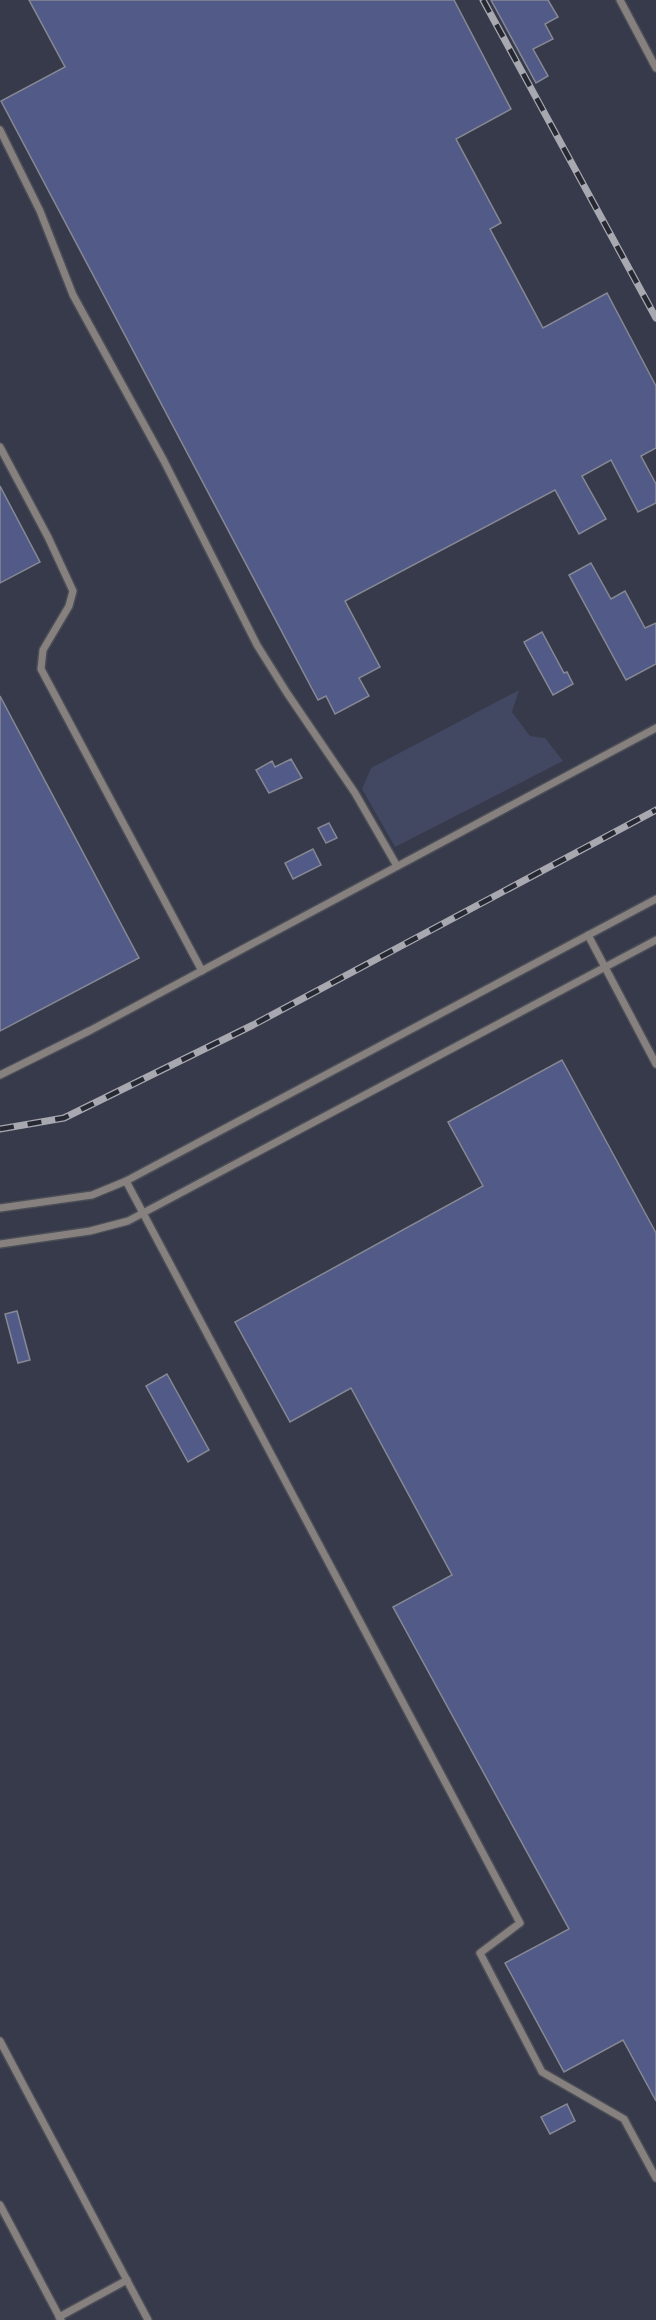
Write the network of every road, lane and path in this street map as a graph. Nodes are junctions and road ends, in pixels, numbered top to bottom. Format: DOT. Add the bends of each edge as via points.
graph roads {
  1 [pos="620,0"];
  2 [pos="656,68"];
  3 [pos="0,130"];
  4 [pos="0,447"];
  5 [pos="656,728"];
  6 [pos="397,866"];
  7 [pos="656,899"];
  8 [pos="588,935"];
  9 [pos="656,940"];
  10 [pos="604,967"];
  11 [pos="202,971"];
  12 [pos="656,1064"];
  13 [pos="0,1075"];
  14 [pos="126,1181"];
  15 [pos="0,1208"];
  16 [pos="143,1213"];
  17 [pos="0,1244"];
  18 [pos="0,2041"];
  19 [pos="656,2178"];
  20 [pos="0,2205"];
  21 [pos="127,2280"];
  22 [pos="60,2318"];
  23 [pos="148,2320"];
  1 -- 2 [label="lane"];
  3 -- 6 [label="lane" via="40,211 73,295 164,461 257,645 355,793"];
  4 -- 11 [label="lane" via="73,591 69,606 43,650 41,669"];
  5 -- 6 [label="lane"];
  6 -- 11 [label="lane"];
  7 -- 8 [label="lane"];
  8 -- 10 [label="lane"];
  8 -- 14 [label="lane"];
  9 -- 10 [label="lane"];
  10 -- 12 [label="lane"];
  10 -- 16 [label="lane"];
  11 -- 13 [label="lane"];
  14 -- 15 [label="lane" via="92,1195"];
  14 -- 16 [label="lane"];
  16 -- 17 [label="lane" via="90,1232"];
  16 -- 19 [label="lane" via="520,1923 480,1953 542,2072 624,2119"];
  18 -- 21 [label="lane"];
  20 -- 22 [label="lane"];
  21 -- 22 [label="lane"];
  21 -- 23 [label="lane"];
}
